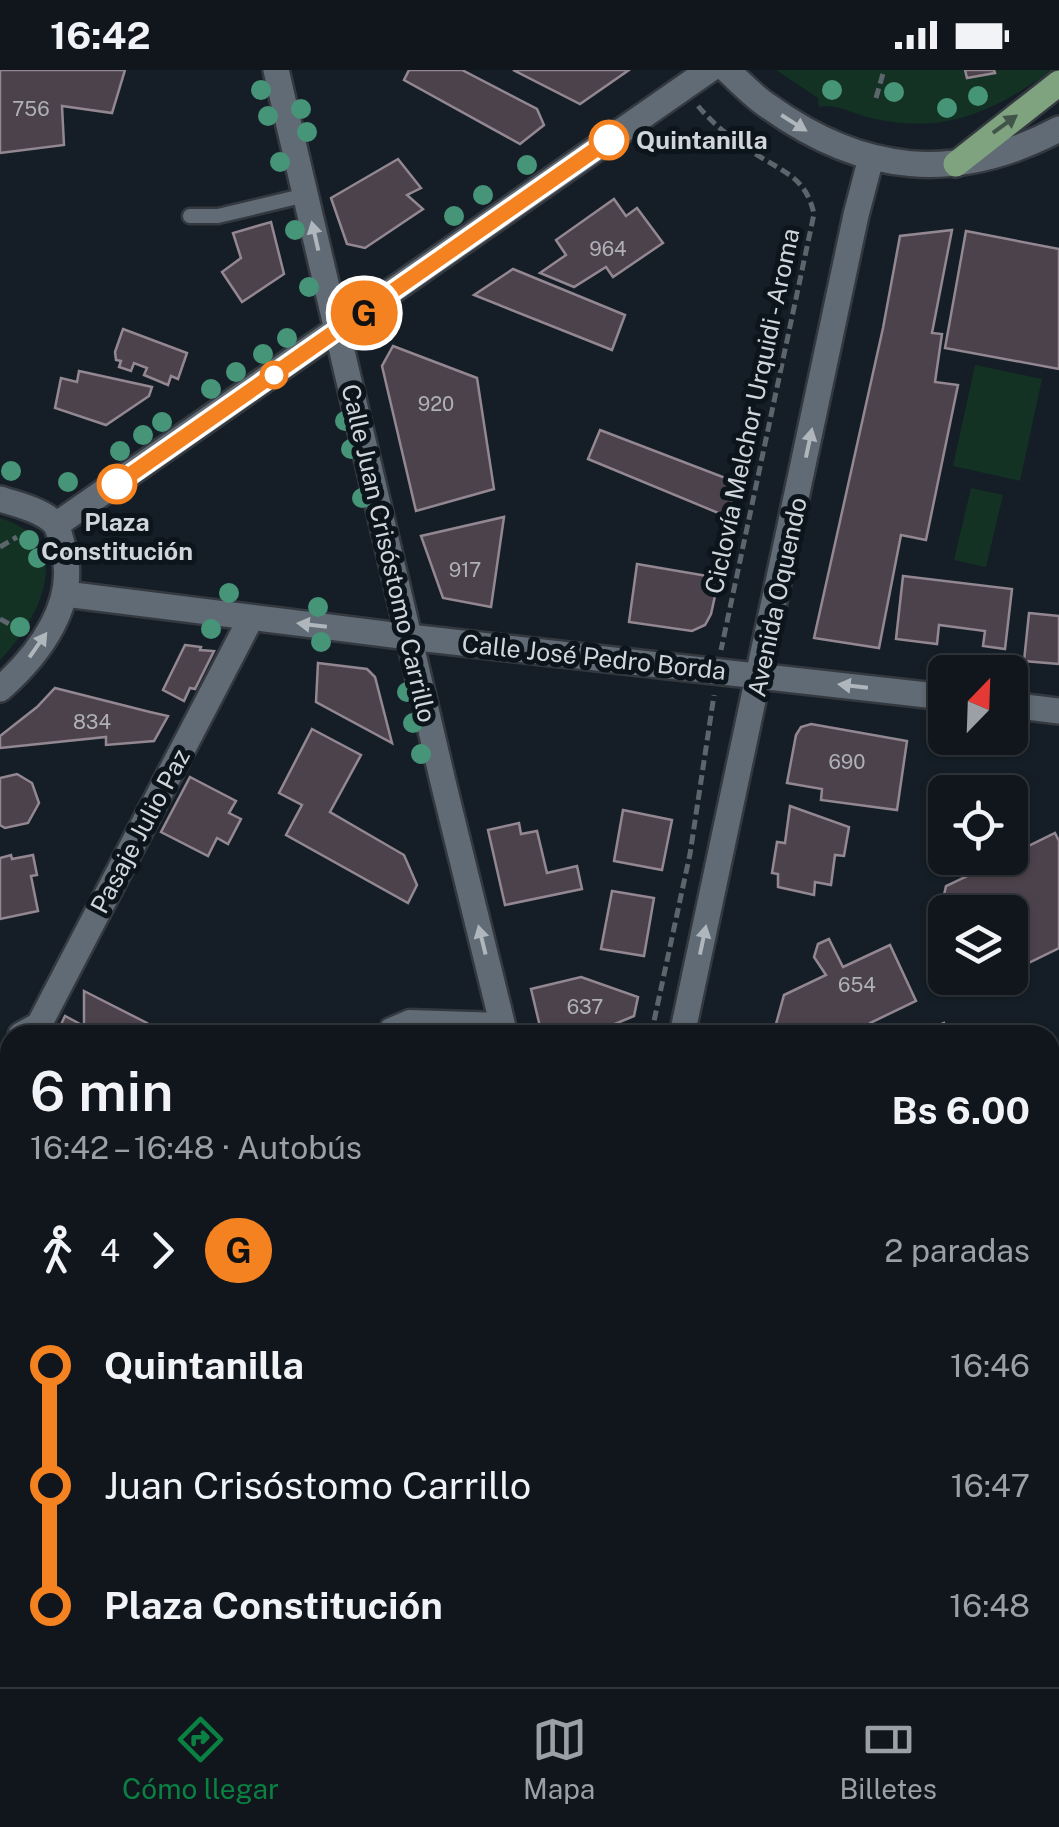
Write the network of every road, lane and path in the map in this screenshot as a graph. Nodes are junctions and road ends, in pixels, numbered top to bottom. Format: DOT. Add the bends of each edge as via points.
graph roads {
  1 [pos="276,70"];
  2 [pos="709,70"];
  3 [pos="727,70"];
  4 [pos="884,70"];
  5 [pos="1059,83"];
  6 [pos="876,98"];
  7 [pos="713,124"];
  8 [pos="1059,130"];
  9 [pos="871,158"];
  10 [pos="956,164"];
  11 [pos="306,195"];
  12 [pos="190,216"];
  13 [pos="337,331"];
  14 [pos="0,498"];
  15 [pos="56,525"];
  16 [pos="17,537"];
  17 [pos="0,547"];
  18 [pos="65,594"];
  19 [pos="251,618"];
  20 [pos="0,620"];
  21 [pos="12,626"];
  22 [pos="724,636"];
  23 [pos="408,637"];
  24 [pos="760,675"];
  25 [pos="0,689"];
  26 [pos="928,695"];
  27 [pos="713,697"];
  28 [pos="1028,707"];
  29 [pos="1059,710"];
  30 [pos="39,1025"];
  31 [pos="390,1025"];
  32 [pos="480,1025"];
  33 [pos="502,1025"];
  34 [pos="653,1025"];
  35 [pos="684,1025"];
  1 -- 11 [label="street, Calle Juan Crisóstomo Carrillo"];
  2 -- 13 [label="street"];
  3 -- 9 [label="street, one-way" via="793,122"];
  4 -- 6 [label="path"];
  10 -- 5 [label="main road, one-way"];
  7 -- 22 [label="path, Ciclovía Melchor Urquidi - Aroma" via="796,178 814,214"];
  8 -- 10 [label="street"];
  9 -- 10 [label="street"];
  24 -- 9 [label="street, Avenida Oquendo, one-way"];
  11 -- 12 [label="lane"];
  13 -- 11 [label="street, Calle Juan Crisóstomo Carrillo, one-way"];
  13 -- 15 [label="street"];
  13 -- 23 [label="street, Calle Juan Crisóstomo Carrillo"];
  14 -- 15 [label="street"];
  15 -- 18 [label="street"];
  16 -- 17 [label="path"];
  18 -- 19 [label="street, Calle José Pedro Borda"];
  25 -- 18 [label="street, one-way" via="38,649"];
  23 -- 19 [label="street, Calle José Pedro Borda, one-way"];
  19 -- 30 [label="street, Pasaje Julio Paz"];
  20 -- 21 [label="path"];
  23 -- 24 [label="street, Calle José Pedro Borda"];
  33 -- 23 [label="street, Calle Juan Crisóstomo Carrillo, one-way"];
  26 -- 24 [label="street, Calle José Pedro Borda, one-way"];
  35 -- 24 [label="street, Avenida Oquendo, one-way"];
  27 -- 34 [label="path" via="690,854"];
  28 -- 29 [label="street"];
  31 -- 32 [label="lane" via="409,1016"];
}
